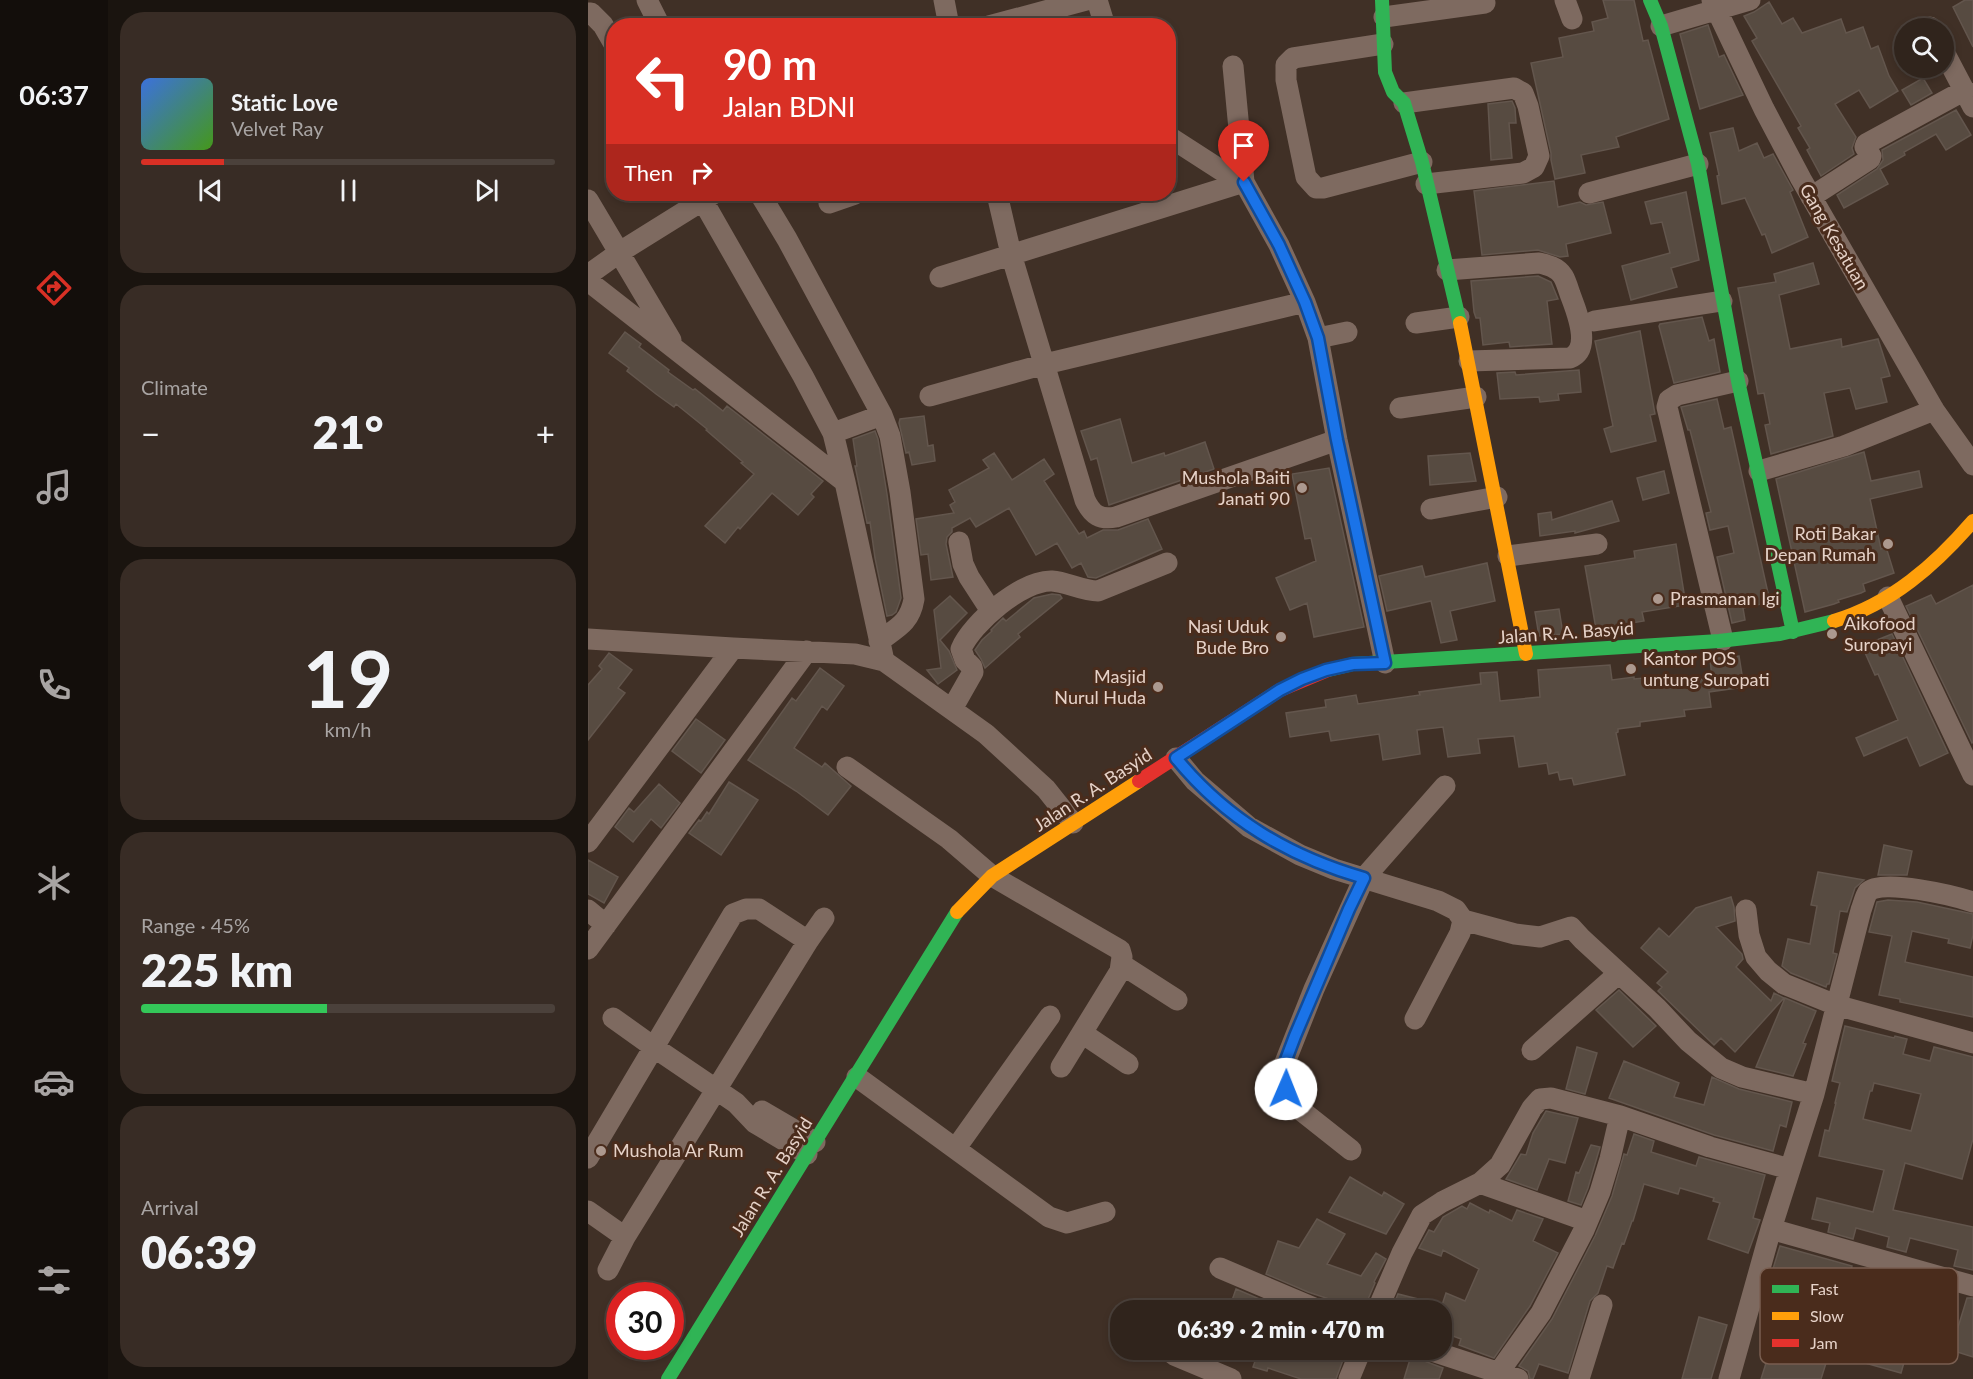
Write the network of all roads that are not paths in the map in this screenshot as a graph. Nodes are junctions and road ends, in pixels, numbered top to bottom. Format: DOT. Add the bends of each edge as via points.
graph roads {
  1 [pos="647,0"];
  2 [pos="944,0"];
  3 [pos="1086,0"];
  4 [pos="1097,0"];
  5 [pos="1650,0"];
  6 [pos="1750,0"];
  7 [pos="1485,3"];
  8 [pos="1714,4"];
  9 [pos="595,8"];
  10 [pos="1383,8"];
  11 [pos="656,18"];
  12 [pos="947,18"];
  13 [pos="1019,18"];
  14 [pos="1103,18"];
  15 [pos="1661,26"];
  16 [pos="606,31"];
  17 [pos="1383,44"];
  18 [pos="1233,66"];
  19 [pos="1954,70"];
  20 [pos="1969,98"];
  21 [pos="1404,103"];
  22 [pos="1176,141"];
  23 [pos="1422,162"];
  24 [pos="1698,164"];
  25 [pos="1240,183"];
  26 [pos="1426,184"];
  27 [pos="1589,193"];
  28 [pos="1811,197"];
  29 [pos="588,200"];
  30 [pos="697,201"];
  31 [pos="708,201"];
  32 [pos="764,201"];
  33 [pos="835,201"];
  34 [pos="999,201"];
  35 [pos="829,203"];
  36 [pos="620,252"];
  37 [pos="1011,254"];
  38 [pos="1447,270"];
  39 [pos="588,275"];
  40 [pos="940,277"];
  41 [pos="588,281"];
  42 [pos="1722,301"];
  43 [pos="1305,302"];
  44 [pos="1459,317"];
  45 [pos="1594,321"];
  46 [pos="1416,323"];
  47 [pos="1347,332"];
  48 [pos="1318,338"];
  49 [pos="676,349"];
  50 [pos="1469,362"];
  51 [pos="1045,364"];
  52 [pos="1738,381"];
  53 [pos="930,396"];
  54 [pos="1476,397"];
  55 [pos="1400,408"];
  56 [pos="1934,410"];
  57 [pos="882,416"];
  58 [pos="833,433"];
  59 [pos="1337,440"];
  60 [pos="1973,465"];
  61 [pos="1759,471"];
  62 [pos="845,482"];
  63 [pos="1497,497"];
  64 [pos="1431,508"];
  65 [pos="1973,521"];
  66 [pos="959,542"];
  67 [pos="1597,544"];
  68 [pos="1508,556"];
  69 [pos="1167,563"];
  70 [pos="1888,597"];
  71 [pos="991,611"];
  72 [pos="1793,632"];
  73 [pos="588,639"];
  74 [pos="1723,640"];
  75 [pos="733,648"];
  76 [pos="807,651"];
  77 [pos="881,651"];
  78 [pos="1526,654"];
  79 [pos="1385,663"];
  80 [pos="952,709"];
  81 [pos="1176,758"];
  82 [pos="847,767"];
  83 [pos="1973,775"];
  84 [pos="1444,786"];
  85 [pos="1073,823"];
  86 [pos="588,842"];
  87 [pos="992,876"];
  88 [pos="1364,878"];
  89 [pos="1973,902"];
  90 [pos="588,910"];
  91 [pos="1746,910"];
  92 [pos="824,918"];
  93 [pos="1463,920"];
  94 [pos="606,925"];
  95 [pos="808,941"];
  96 [pos="588,949"];
  97 [pos="1121,964"];
  98 [pos="1619,973"];
  99 [pos="1177,1000"];
  100 [pos="1836,1005"];
  101 [pos="1050,1016"];
  102 [pos="613,1018"];
  103 [pos="1415,1019"];
  104 [pos="1082,1033"];
  105 [pos="1973,1043"];
  106 [pos="655,1048"];
  107 [pos="1532,1050"];
  108 [pos="1128,1064"];
  109 [pos="1061,1067"];
  110 [pos="857,1077"];
  111 [pos="717,1090"];
  112 [pos="1814,1094"];
  113 [pos="1620,1116"];
  114 [pos="595,1129"];
  115 [pos="811,1148"];
  116 [pos="956,1148"];
  117 [pos="1351,1150"];
  118 [pos="588,1158"];
  119 [pos="1790,1169"];
  120 [pos="1480,1183"];
  121 [pos="588,1211"];
  122 [pos="1105,1212"];
  123 [pos="1587,1221"];
  124 [pos="1771,1229"];
  125 [pos="625,1237"];
  126 [pos="1220,1268"];
  127 [pos="1760,1268"];
  128 [pos="1760,1268"];
  129 [pos="1909,1268"];
  130 [pos="608,1270"];
  131 [pos="1958,1282"];
  132 [pos="1973,1286"];
  133 [pos="1295,1300"];
  134 [pos="1382,1300"];
  135 [pos="1602,1305"];
  136 [pos="1452,1357"];
  137 [pos="1186,1360"];
  138 [pos="1357,1360"];
  139 [pos="1508,1376"];
  140 [pos="668,1379"];
  141 [pos="1231,1379"];
  142 [pos="1349,1379"];
  143 [pos="1579,1379"];
  144 [pos="1729,1379"];
  1 -- 11 [label="street"];
  2 -- 12 [label="street"];
  3 -- 13 [label="street"];
  4 -- 14 [label="street"];
  5 -- 15 [label="main road"];
  6 -- 8 [label="street"];
  7 -- 10 [label="street"];
  8 -- 15 [label="street"];
  8 -- 28 [label="street, Gang Kesatuan"];
  9 -- 16 [label="street"];
  10 -- 17 [label="main road"];
  15 -- 24 [label="main road"];
  17 -- 21 [label="main road" via="1385,72 1393,92"];
  17 -- 23 [label="street" via="1293,58 1286,65 1306,177 1316,188 1323,189"];
  18 -- 25 [label="street"];
  19 -- 20 [label="street"];
  20 -- 28 [label="street" via="1866,144 1870,159"];
  21 -- 23 [label="main road"];
  21 -- 26 [label="street" via="1515,88 1523,93 1528,106 1539,156 1534,167 1523,173"];
  22 -- 25 [label="street"];
  23 -- 26 [label="main road"];
  24 -- 27 [label="street"];
  24 -- 42 [label="main road"];
  25 -- 37 [label="street"];
  25 -- 43 [label="street" via="1279,245"];
  26 -- 38 [label="main road"];
  28 -- 56 [label="street, Gang Kesatuan"];
  29 -- 36 [label="street"];
  30 -- 36 [label="street"];
  31 -- 58 [label="street"];
  32 -- 57 [label="street"];
  33 -- 35 [label="street"];
  34 -- 37 [label="street"];
  36 -- 39 [label="street"];
  36 -- 49 [label="street"];
  37 -- 40 [label="street"];
  37 -- 51 [label="street"];
  38 -- 44 [label="main road"];
  38 -- 50 [label="street" via="1539,263 1553,267 1563,276 1582,330 1580,349 1570,358"];
  41 -- 49 [label="street"];
  42 -- 45 [label="street"];
  42 -- 52 [label="main road"];
  43 -- 48 [label="street"];
  43 -- 51 [label="street"];
  44 -- 46 [label="street"];
  44 -- 50 [label="main road"];
  47 -- 48 [label="street"];
  48 -- 59 [label="street"];
  49 -- 62 [label="street"];
  50 -- 54 [label="main road"];
  51 -- 53 [label="street"];
  51 -- 59 [label="street" via="1085,500 1089,509 1106,519"];
  52 -- 61 [label="main road"];
  52 -- 74 [label="street" via="1677,395 1667,407"];
  54 -- 55 [label="street"];
  54 -- 63 [label="main road"];
  56 -- 60 [label="street, Gang Kesatuan"];
  56 -- 61 [label="street" via="1844,446"];
  57 -- 58 [label="street"];
  57 -- 77 [label="street" via="890,435 900,492 914,599 912,612"];
  58 -- 62 [label="street"];
  59 -- 79 [label="street"];
  61 -- 72 [label="main road"];
  62 -- 77 [label="street"];
  63 -- 64 [label="street"];
  63 -- 68 [label="main road"];
  65 -- 70 [label="main road, Jalan R. A. Basyid" via="1917,576"];
  66 -- 71 [label="street" via="969,577"];
  67 -- 68 [label="street"];
  68 -- 78 [label="main road"];
  69 -- 71 [label="street" via="1098,591 1053,581 1038,583"];
  70 -- 72 [label="main road, Jalan R. A. Basyid" via="1836,621"];
  70 -- 83 [label="street"];
  71 -- 80 [label="street" via="961,649 973,672"];
  72 -- 74 [label="main road, Jalan R. A. Basyid"];
  73 -- 75 [label="street"];
  74 -- 78 [label="main road, Jalan R. A. Basyid"];
  75 -- 76 [label="street"];
  75 -- 86 [label="street"];
  76 -- 77 [label="street"];
  76 -- 94 [label="street"];
  77 -- 80 [label="street"];
  78 -- 79 [label="main road, Jalan R. A. Basyid"];
  79 -- 81 [label="main road, Jalan R. A. Basyid" via="1353,664 1302,679"];
  80 -- 85 [label="street" via="1014,758"];
  81 -- 85 [label="main road, Jalan R. A. Basyid"];
  81 -- 88 [label="street" via="1195,781 1250,827 1300,855"];
  82 -- 87 [label="street" via="949,839"];
  84 -- 88 [label="street"];
  85 -- 87 [label="main road, Jalan R. A. Basyid"];
  87 -- 97 [label="street" via="1120,950"];
  87 -- 110 [label="main road, Jalan R. A. Basyid" via="960,908"];
  88 -- 93 [label="street" via="1438,901 1456,910"];
  88 -- 117 [label="street" via="1284,1065 1286,1089 1303,1112"];
  89 -- 100 [label="street" via="1898,888 1876,888 1868,893"];
  90 -- 94 [label="street"];
  91 -- 100 [label="street" via="1756,957 1768,971 1784,984"];
  92 -- 95 [label="street"];
  93 -- 98 [label="street" via="1540,937 1571,927"];
  93 -- 103 [label="street"];
  94 -- 96 [label="street"];
  95 -- 106 [label="street" via="759,909 733,914"];
  95 -- 111 [label="street"];
  97 -- 99 [label="street"];
  97 -- 104 [label="street"];
  98 -- 107 [label="street"];
  98 -- 112 [label="street" via="1721,1068 1742,1077"];
  100 -- 105 [label="street"];
  100 -- 112 [label="street"];
  101 -- 116 [label="street"];
  102 -- 106 [label="street"];
  104 -- 108 [label="street"];
  104 -- 109 [label="street"];
  106 -- 111 [label="street"];
  106 -- 114 [label="street"];
  110 -- 115 [label="main road, Jalan R. A. Basyid"];
  110 -- 116 [label="street"];
  111 -- 115 [label="street" via="736,1103 764,1112"];
  111 -- 125 [label="street"];
  112 -- 119 [label="street"];
  113 -- 119 [label="street"];
  113 -- 120 [label="street" via="1551,1098 1540,1099 1500,1165"];
  113 -- 123 [label="street" via="1600,1192"];
  114 -- 118 [label="street"];
  115 -- 140 [label="main road, Jalan R. A. Basyid"];
  116 -- 122 [label="street" via="1049,1217 1067,1223"];
  119 -- 124 [label="street"];
  120 -- 123 [label="street"];
  120 -- 134 [label="street" via="1422,1215"];
  121 -- 125 [label="street"];
  123 -- 139 [label="street"];
  124 -- 127 [label="street"];
  124 -- 129 [label="street"];
  125 -- 130 [label="street"];
  126 -- 133 [label="street"];
  128 -- 144 [label="street"];
  131 -- 132 [label="street"];
  135 -- 143 [label="street"];
  136 -- 139 [label="street"];
  137 -- 141 [label="street"];
  138 -- 142 [label="street"];
}
